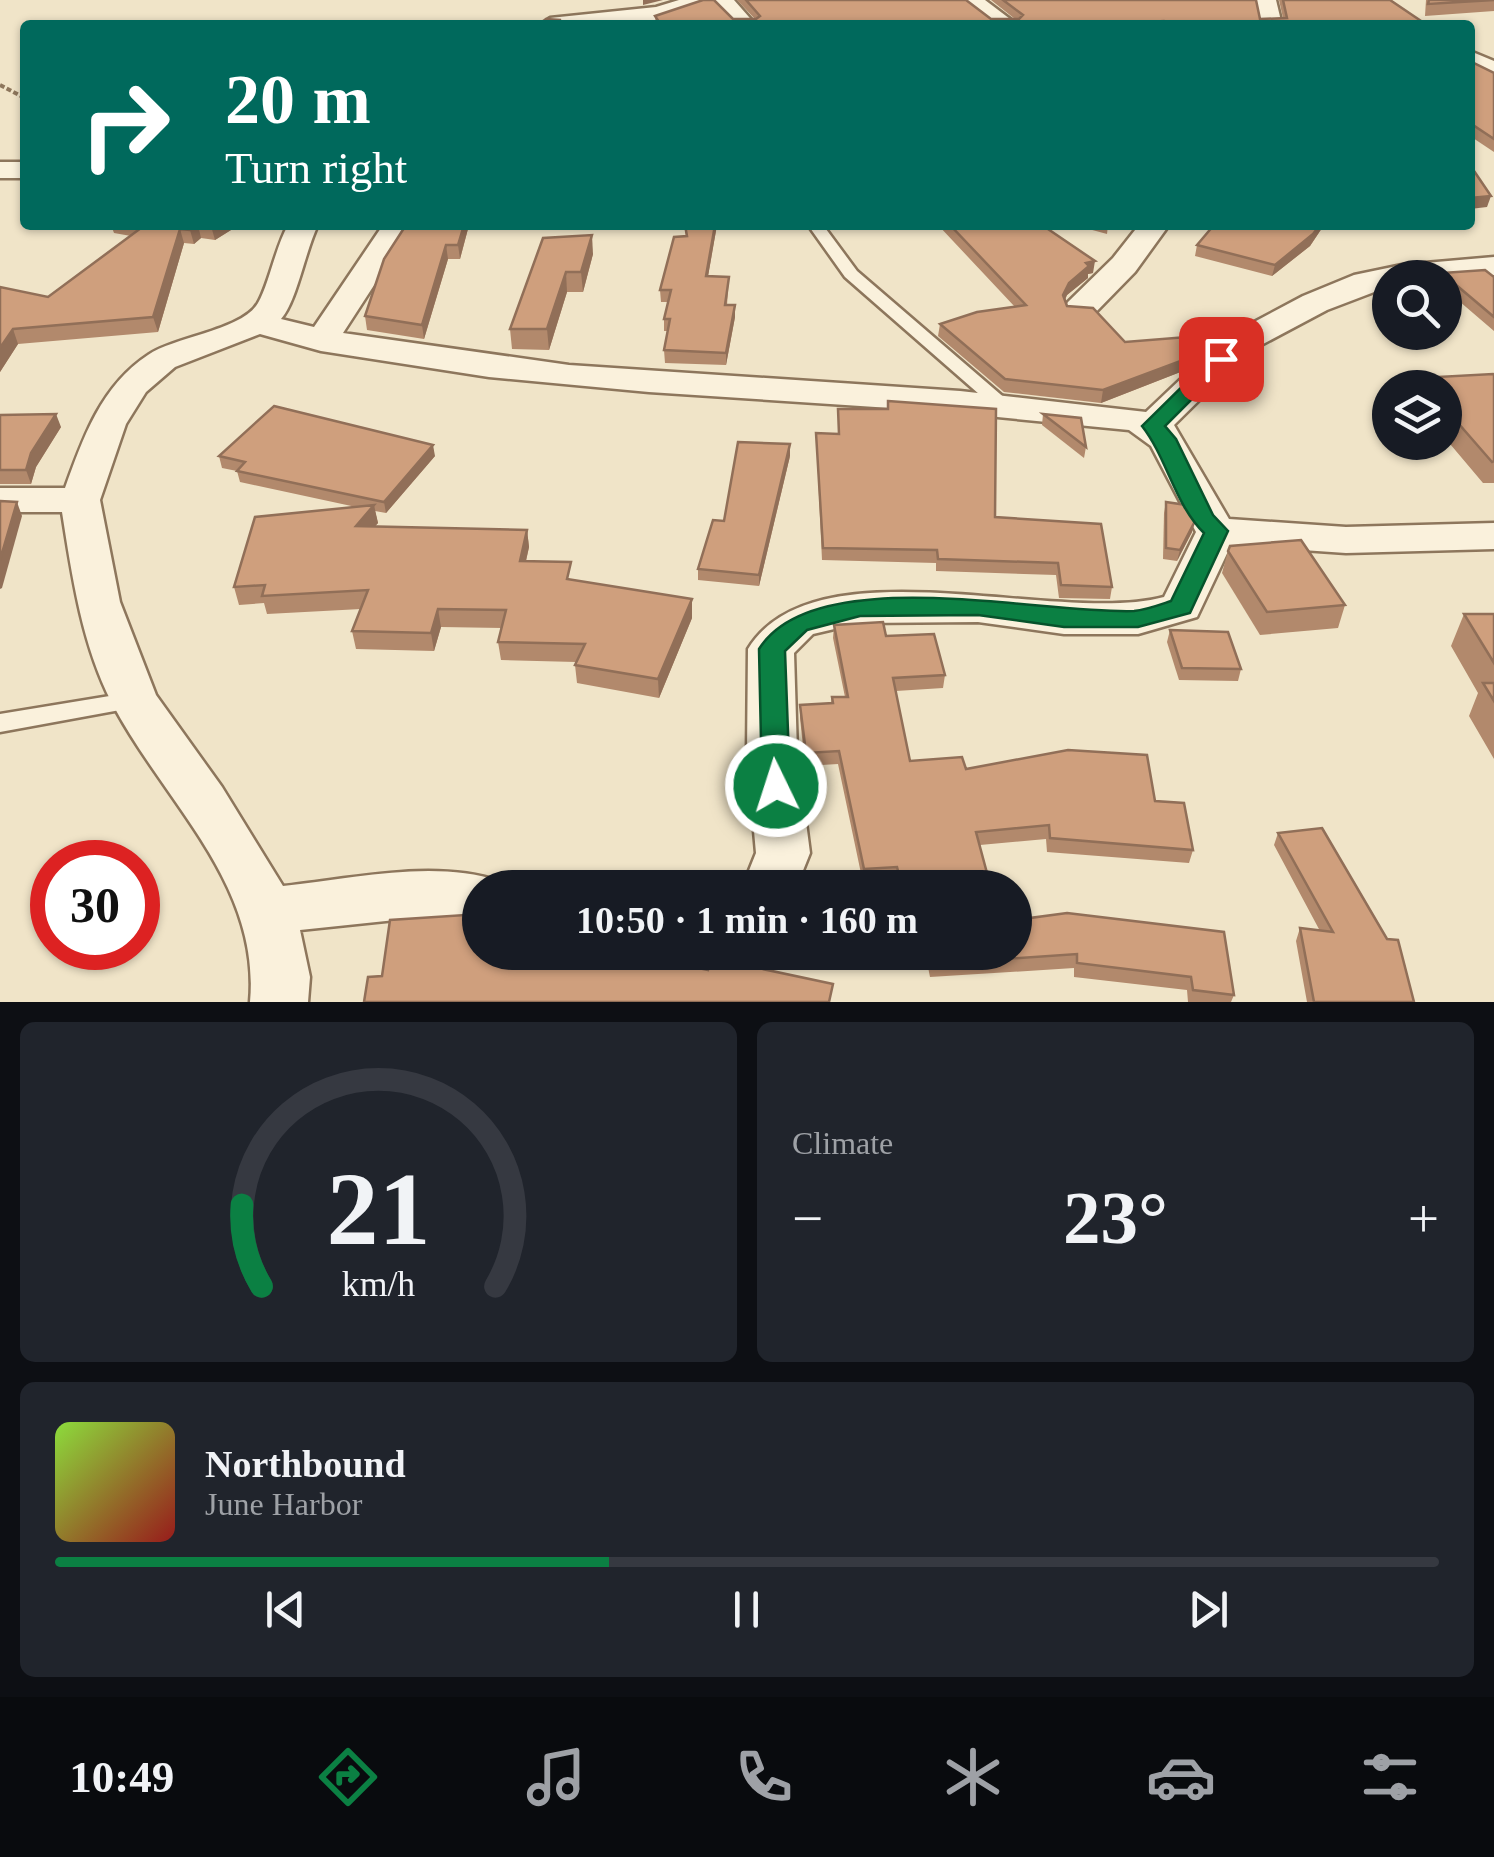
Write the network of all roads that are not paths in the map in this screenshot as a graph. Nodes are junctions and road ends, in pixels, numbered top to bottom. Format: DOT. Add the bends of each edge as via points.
graph roads {
  1 [pos="579,0"];
  2 [pos="971,0"];
  3 [pos="712,1"];
  4 [pos="594,20"];
  5 [pos="738,20"];
  6 [pos="999,20"];
  7 [pos="300,230"];
  8 [pos="395,230"];
  9 [pos="819,230"];
  10 [pos="1150,230"];
  11 [pos="1494,266"];
  12 [pos="1080,309"];
  13 [pos="257,323"];
  14 [pos="320,341"];
  15 [pos="1001,404"];
  16 [pos="1153,426"];
  17 [pos="0,500"];
  18 [pos="80,500"];
  19 [pos="1217,531"];
  20 [pos="1494,536"];
  21 [pos="134,700"];
  22 [pos="0,723"];
  23 [pos="777,870"];
  24 [pos="462,896"];
  25 [pos="269,910"];
  26 [pos="279,1002"];
  1 -- 4 [label="street"];
  2 -- 6 [label="street"];
  3 -- 4 [label="street"];
  3 -- 5 [label="street"];
  7 -- 13 [label="street" via="273,308"];
  8 -- 14 [label="street"];
  9 -- 15 [label="lane" via="851,274"];
  10 -- 12 [label="street"];
  11 -- 16 [label="street" via="1402,274 1315,303 1236,345"];
  13 -- 14 [label="street"];
  13 -- 18 [label="street" via="162,360 133,385 107,424"];
  14 -- 15 [label="street" via="538,370"];
  15 -- 16 [label="street"];
  16 -- 19 [label="street" via="1166,439 1203,519"];
  17 -- 18 [label="street"];
  18 -- 21 [label="street" via="98,602"];
  19 -- 20 [label="street" via="1346,540"];
  19 -- 23 [label="street" via="1181,607 1138,619 978,607 860,608 798,623 772,649 772,752 783,853"];
  21 -- 22 [label="lane"];
  21 -- 25 [label="street"];
  24 -- 25 [label="street"];
  25 -- 26 [label="street"];
}
